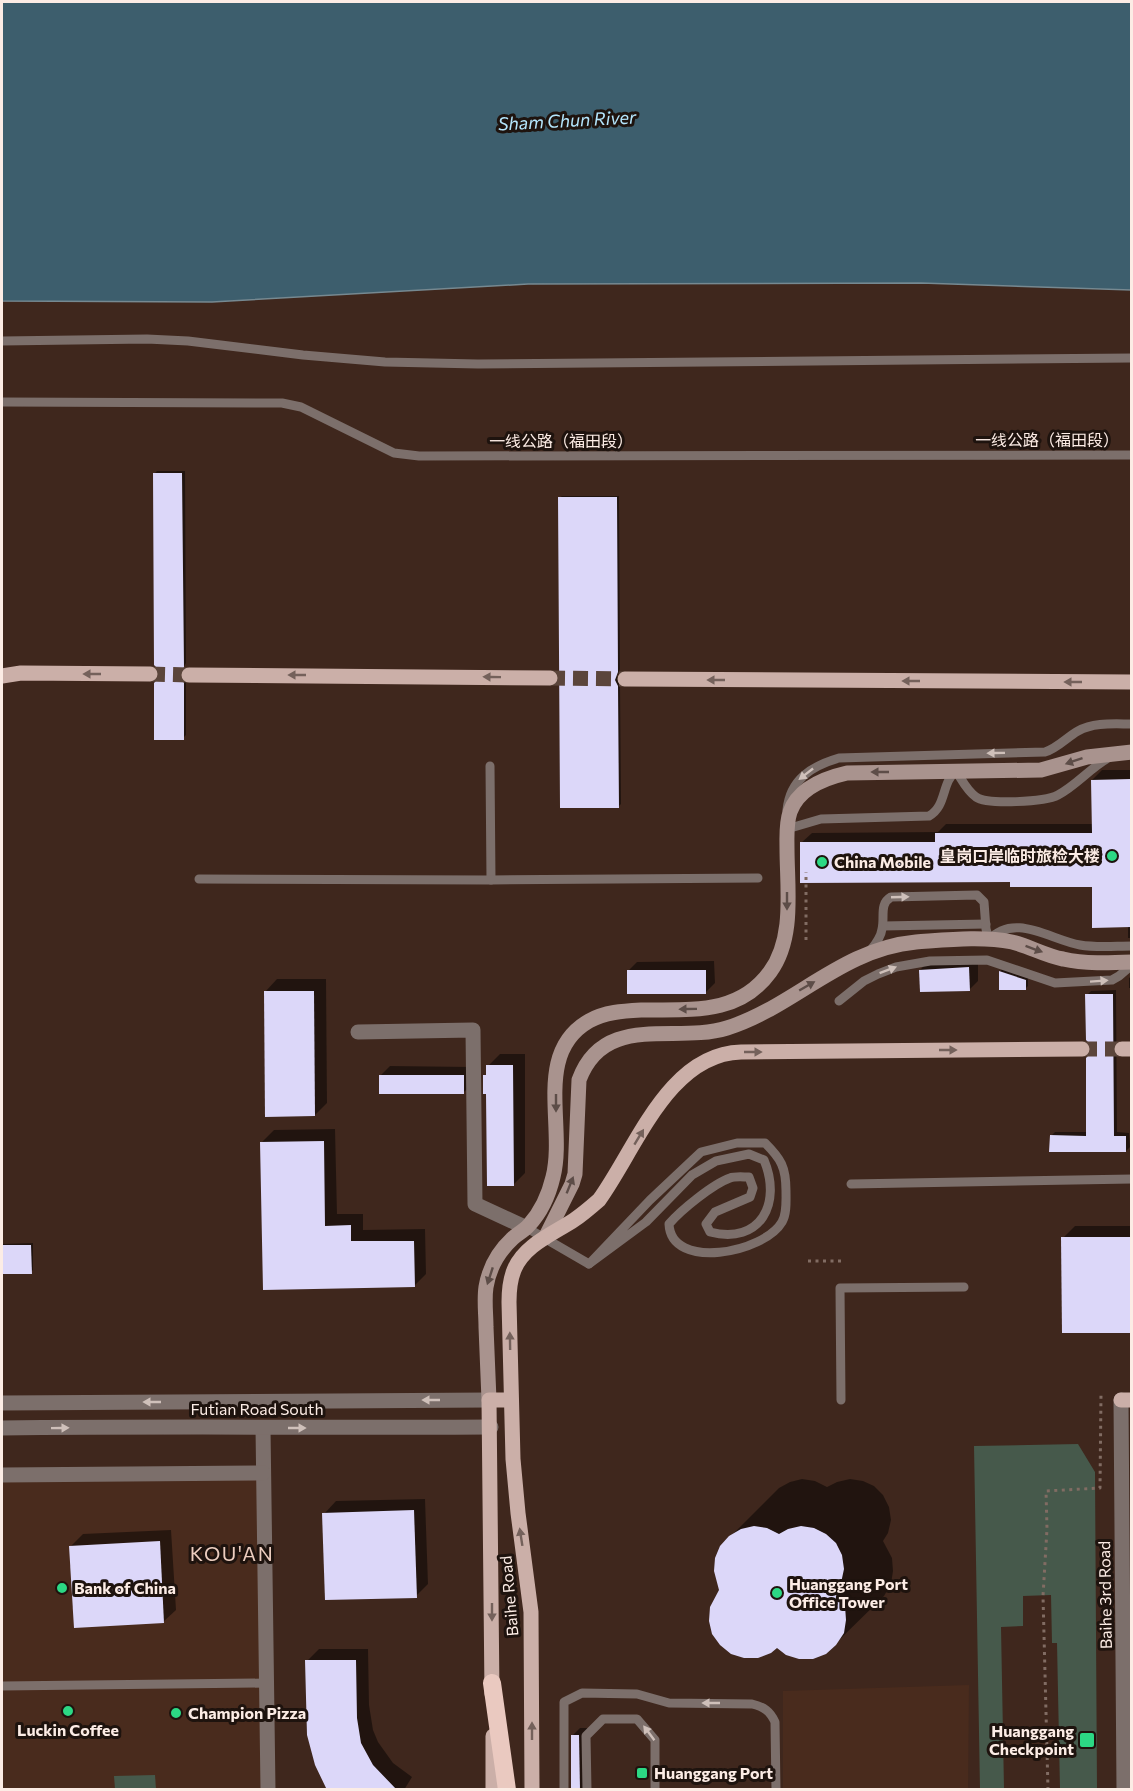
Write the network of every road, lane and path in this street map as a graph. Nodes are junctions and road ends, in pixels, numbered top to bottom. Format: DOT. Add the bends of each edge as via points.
graph roads {
  1 [pos="2,341"];
  2 [pos="1131,358"];
  3 [pos="2,402"];
  4 [pos="1131,455"];
  5 [pos="150,674"];
  6 [pos="189,675"];
  7 [pos="2,676"];
  8 [pos="550,678"];
  9 [pos="625,679"];
  10 [pos="1131,682"];
  11 [pos="1131,724"];
  12 [pos="1129,752"];
  13 [pos="490,766"];
  14 [pos="956,771"];
  15 [pos="787,829"];
  16 [pos="806,872"];
  17 [pos="758,878"];
  18 [pos="199,879"];
  19 [pos="491,880"];
  20 [pos="986,924"];
  21 [pos="883,926"];
  22 [pos="806,940"];
  23 [pos="989,940"];
  24 [pos="1131,946"];
  25 [pos="862,955"];
  26 [pos="1131,964"];
  27 [pos="839,1001"];
  28 [pos="358,1032"];
  29 [pos="1082,1049"];
  30 [pos="1131,1179"];
  31 [pos="851,1184"];
  32 [pos="527,1228"];
  33 [pos="545,1238"];
  34 [pos="808,1261"];
  35 [pos="843,1261"];
  36 [pos="589,1264"];
  37 [pos="964,1287"];
  38 [pos="1101,1394"];
  39 [pos="489,1400"];
  40 [pos="511,1400"];
  41 [pos="841,1400"];
  42 [pos="1126,1400"];
  43 [pos="2,1403"];
  44 [pos="490,1427"];
  45 [pos="511,1427"];
  46 [pos="2,1428"];
  47 [pos="263,1428"];
  48 [pos="263,1473"];
  49 [pos="2,1475"];
  50 [pos="266,1683"];
  51 [pos="492,1683"];
  52 [pos="2,1686"];
  53 [pos="268,1790"];
  54 [pos="493,1790"];
  55 [pos="507,1790"];
  56 [pos="532,1790"];
  57 [pos="564,1790"];
  58 [pos="587,1790"];
  59 [pos="655,1790"];
  60 [pos="776,1790"];
  61 [pos="1048,1790"];
  62 [pos="1124,1790"];
  1 -- 2 [label="lane" via="188,341 385,363"];
  3 -- 4 [label="lane, 一线公路（福田段）" via="282,403 301,407 394,453 419,456"];
  5 -- 7 [label="main road, one-way"];
  8 -- 6 [label="main road, one-way"];
  10 -- 9 [label="main road, one-way"];
  11 -- 15 [label="lane, one-way" via="1081,729 1045,752 850,756 826,762 805,774 794,787 788,801"];
  12 -- 14 [label="main road, one-way" via="1087,757 1041,770"];
  12 -- 14 [label="lane" via="1099,763 1047,799 985,801 974,796"];
  13 -- 19 [label="lane"];
  14 -- 15 [label="lane" via="947,782 938,809 929,816 821,819"];
  14 -- 15 [label="main road, one-way" via="860,772 828,778 797,799"];
  15 -- 32 [label="main road, one-way" via="784,936 777,962 754,989 737,1000 710,1008 602,1015 580,1026 565,1042 556,1072 555,1167 545,1201"];
  16 -- 22 [label="path"];
  17 -- 19 [label="lane"];
  18 -- 19 [label="lane"];
  20 -- 21 [label="lane"];
  21 -- 20 [label="lane, one-way" via="883,907 891,897 977,896 984,902"];
  20 -- 23 [label="lane"];
  21 -- 25 [label="lane" via="874,946"];
  23 -- 24 [label="lane" via="1017,927 1084,946"];
  23 -- 25 [label="main road" via="913,943"];
  23 -- 26 [label="main road, one-way" via="1022,945 1064,960"];
  33 -- 25 [label="main road, one-way" via="572,1184 579,1080 593,1055 632,1035 702,1033 735,1025"];
  27 -- 26 [label="lane, one-way" via="878,974 930,961 995,962 1055,983 1112,980"];
  28 -- 32 [label="street" via="473,1030 475,1204"];
  33 -- 29 [label="main road, Baihe Road, one-way" via="599,1200 655,1111 684,1075 724,1052"];
  30 -- 31 [label="lane"];
  32 -- 33 [label="lane"];
  32 -- 39 [label="main road, one-way" via="503,1248 486,1287"];
  33 -- 36 [label="lane"];
  40 -- 33 [label="main road, Baihe Road, one-way" via="510,1287 522,1256"];
  34 -- 35 [label="path"];
  36 -- 36 [label="lane" via="646,1222 692,1175 716,1161 749,1154 764,1160 771,1176 771,1194 763,1219 750,1231 721,1235 710,1232 706,1224 715,1212 750,1197 753,1188 749,1177 731,1177 674,1218 669,1224 670,1235 687,1248 709,1253 739,1250 764,1239 783,1220 786,1172 765,1143 737,1143 701,1152"];
  37 -- 41 [label="lane" via="840,1288"];
  38 -- 61 [label="path" via="1100,1488 1046,1491 1043,1596"];
  39 -- 40 [label="main road, Futian Road South"];
  39 -- 43 [label="street, Futian Road South, one-way"];
  39 -- 44 [label="main road, Baihe Road"];
  40 -- 45 [label="main road, Baihe Road"];
  42 -- 62 [label="street, Baihe 3rd Road"];
  44 -- 45 [label="main road, Futian Road South"];
  47 -- 44 [label="street, Futian Road South, one-way"];
  44 -- 51 [label="main road, Baihe Road, one-way"];
  56 -- 45 [label="main road, Baihe Road, one-way" via="531,1612"];
  46 -- 47 [label="street, Futian Road South, one-way"];
  47 -- 48 [label="street"];
  48 -- 49 [label="street"];
  48 -- 50 [label="street"];
  50 -- 52 [label="lane"];
  50 -- 53 [label="street"];
  51 -- 54 [label="main road, Baihe Road"];
  51 -- 55 [label="highway"];
  60 -- 57 [label="lane, one-way" via="776,1729 767,1709 752,1704 669,1703 637,1694 582,1694 564,1702"];
  59 -- 58 [label="lane, one-way" via="655,1740 637,1719 603,1719 586,1736"];
}
